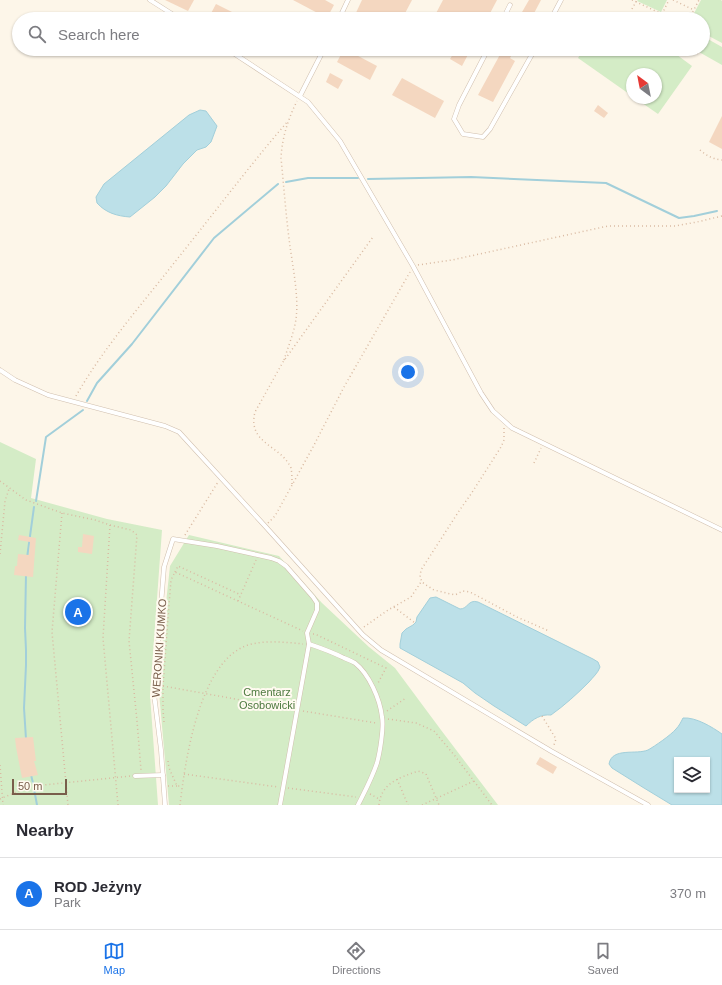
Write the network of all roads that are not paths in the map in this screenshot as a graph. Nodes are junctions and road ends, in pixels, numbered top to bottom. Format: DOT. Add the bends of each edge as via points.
graph roads {
  1 [pos="150,0"];
  2 [pos="348,0"];
  3 [pos="561,0"];
  4 [pos="510,5"];
  5 [pos="169,12"];
  6 [pos="342,12"];
  7 [pos="506,12"];
  8 [pos="555,12"];
  9 [pos="238,56"];
  10 [pos="320,56"];
  11 [pos="484,56"];
  12 [pos="531,56"];
  13 [pos="300,96"];
  14 [pos="0,370"];
  15 [pos="722,530"];
  16 [pos="309,644"];
  17 [pos="162,775"];
  18 [pos="134,776"];
  19 [pos="165,805"];
  20 [pos="280,805"];
  21 [pos="358,805"];
  22 [pos="648,805"];
  1 -- 5 [label="lane"];
  2 -- 6 [label="lane"];
  3 -- 8 [label="lane"];
  4 -- 7 [label="lane"];
  9 -- 13 [label="lane"];
  10 -- 13 [label="lane"];
  11 -- 12 [label="lane" via="454,119 463,134 483,137"];
  13 -- 15 [label="lane" via="340,141 414,266 493,411 512,428"];
  14 -- 22 [label="lane" via="48,395 173,428 179,432 363,635 381,650"];
  16 -- 17 [label="lane, WERONIKI KUMKO" via="307,633 317,603 279,561 217,546 173,539 164,567 154,694"];
  16 -- 20 [label="lane"];
  16 -- 21 [label="lane" via="354,663 363,671 374,689 382,718 381,743 372,776"];
  17 -- 18 [label="lane"];
  17 -- 19 [label="lane, WERONIKI KUMKO"];
}
